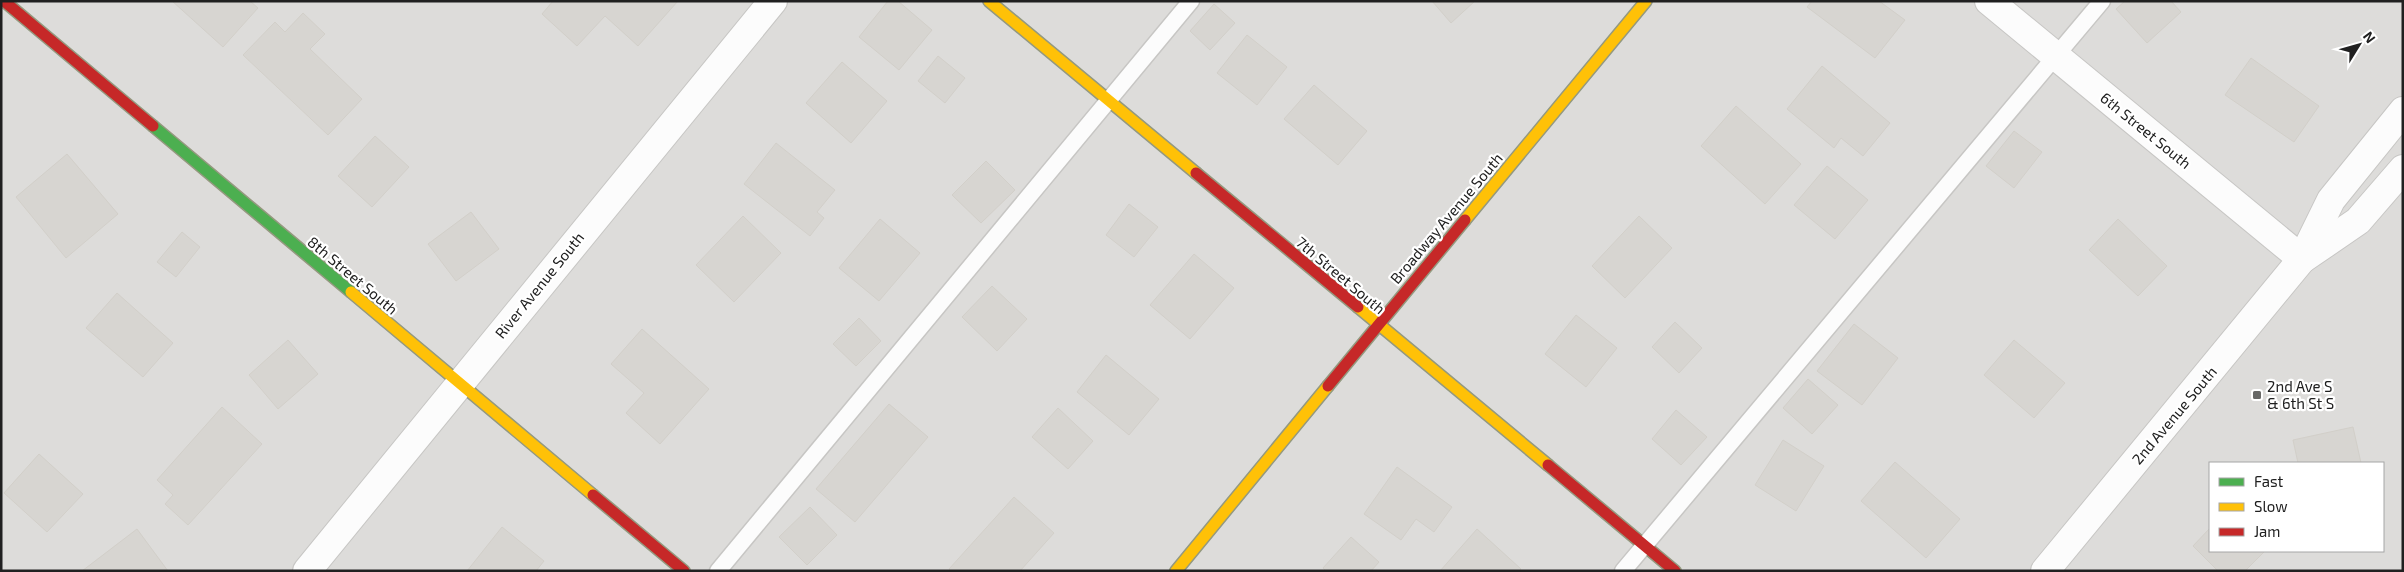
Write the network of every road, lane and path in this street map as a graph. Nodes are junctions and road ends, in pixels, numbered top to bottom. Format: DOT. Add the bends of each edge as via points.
graph roads {
  1 [pos="4,1"];
  2 [pos="773,1"];
  3 [pos="989,1"];
  4 [pos="1191,1"];
  5 [pos="1646,1"];
  6 [pos="1989,1"];
  7 [pos="2102,1"];
  8 [pos="2057,57"];
  9 [pos="1109,101"];
  10 [pos="2403,111"];
  11 [pos="2403,169"];
  12 [pos="2302,259"];
  13 [pos="1377,324"];
  14 [pos="459,383"];
  15 [pos="1644,545"];
  16 [pos="307,571"];
  17 [pos="684,571"];
  18 [pos="718,571"];
  19 [pos="1176,571"];
  20 [pos="1623,571"];
  21 [pos="1675,571"];
  22 [pos="2045,571"];
  1 -- 14 [label="street, 8th Street South"];
  2 -- 14 [label="street, River Avenue South"];
  3 -- 9 [label="street, 7th Street South"];
  4 -- 9 [label="lane"];
  5 -- 13 [label="street, Broadway Avenue South"];
  6 -- 8 [label="street, 6th Street South"];
  7 -- 8 [label="lane"];
  8 -- 12 [label="street, 6th Street South"];
  8 -- 15 [label="lane"];
  9 -- 13 [label="street, 7th Street South"];
  9 -- 18 [label="lane"];
  10 -- 12 [label="street, 2nd Avenue South" via="2331,200"];
  11 -- 12 [label="street, 2nd Avenue South" via="2358,221"];
  12 -- 22 [label="street, 2nd Avenue South"];
  13 -- 15 [label="street, 7th Street South"];
  13 -- 19 [label="street, Broadway Avenue South"];
  14 -- 16 [label="street, River Avenue South"];
  14 -- 17 [label="street, 8th Street South"];
  15 -- 20 [label="lane"];
  15 -- 21 [label="street, 7th Street South"];
}
